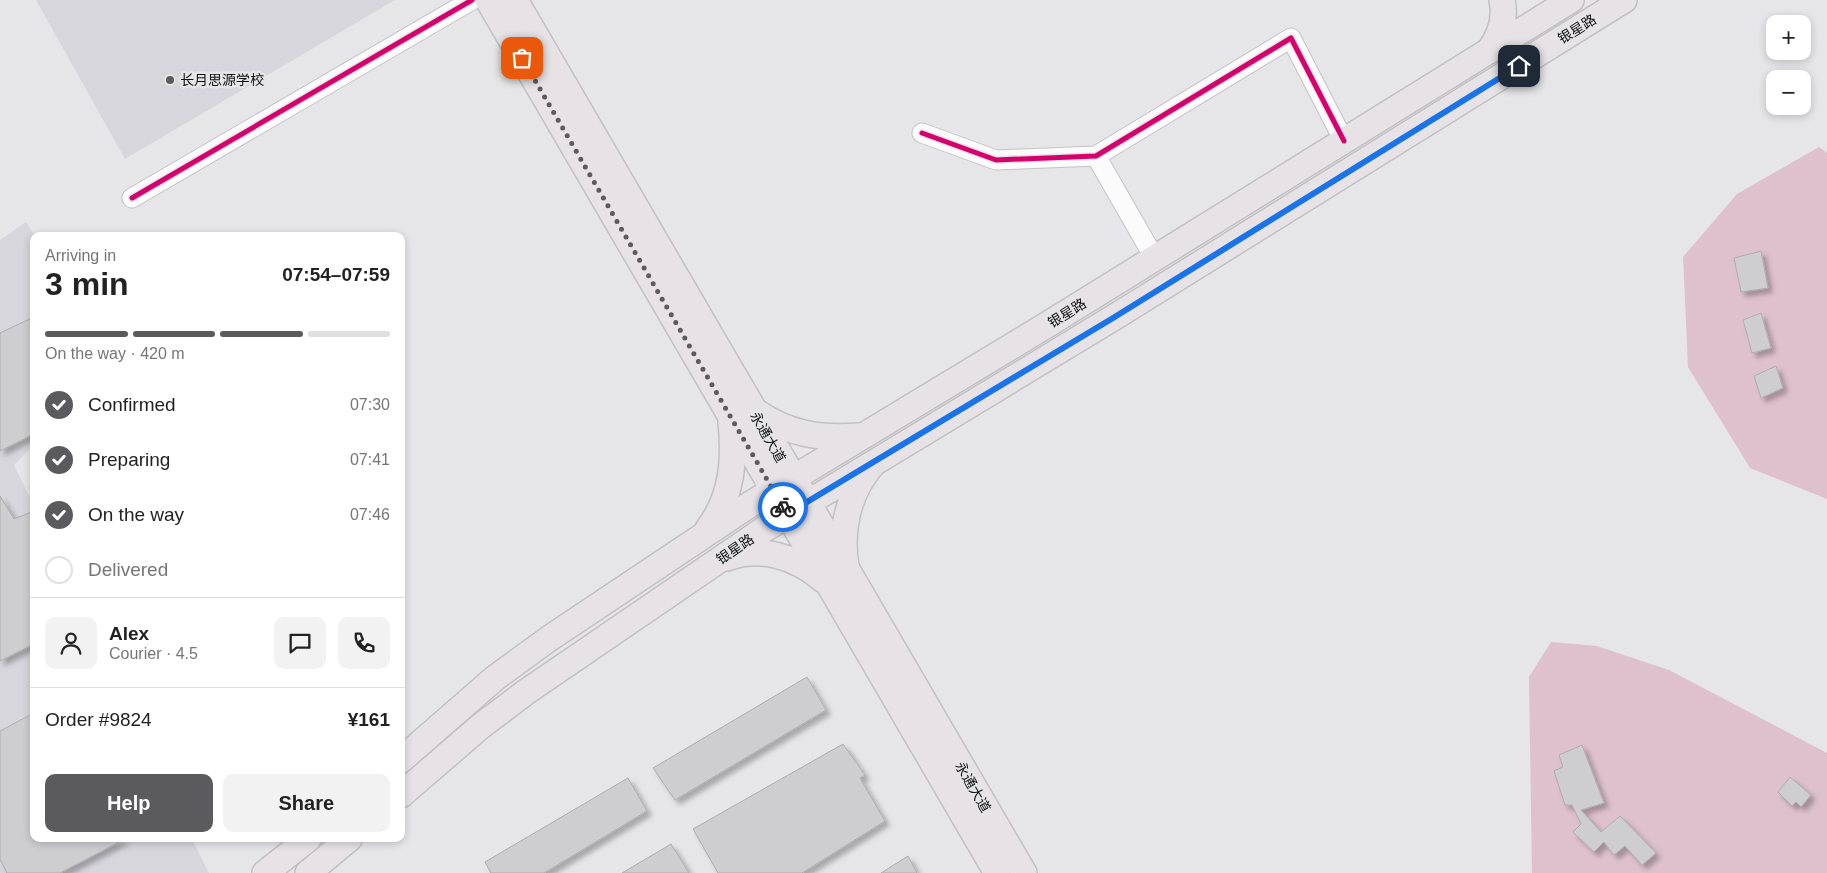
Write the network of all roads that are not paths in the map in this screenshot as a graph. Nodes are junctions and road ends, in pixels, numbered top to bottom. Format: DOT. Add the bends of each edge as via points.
graph roads {
  1 [pos="472,0"];
  2 [pos="488,0"];
  3 [pos="515,0"];
  4 [pos="1502,0"];
  5 [pos="1552,0"];
  6 [pos="1559,0"];
  7 [pos="1571,0"];
  8 [pos="1624,0"];
  9 [pos="1489,51"];
  10 [pos="922,133"];
  11 [pos="1344,141"];
  12 [pos="1096,156"];
  13 [pos="132,198"];
  14 [pos="1155,259"];
  15 [pos="741,413"];
  16 [pos="861,436"];
  17 [pos="875,461"];
  18 [pos="782,484"];
  19 [pos="797,508"];
  20 [pos="703,535"];
  21 [pos="715,562"];
  22 [pos="838,579"];
  23 [pos="405,757"];
  24 [pos="405,792"];
  25 [pos="304,842"];
  26 [pos="345,842"];
  27 [pos="265,873"];
  28 [pos="308,873"];
  29 [pos="997,873"];
  30 [pos="1024,873"];
  1 -- 13 [label="street"];
  2 -- 15 [label="main road, 永通大道"];
  3 -- 15 [label="main road, 永通大道"];
  4 -- 9 [label="main road" via="1500,34"];
  5 -- 6 [label="main road"];
  7 -- 9 [label="main road, 银星路"];
  8 -- 17 [label="main road, 银星路" via="1113,318"];
  9 -- 11 [label="main road, 银星路"];
  10 -- 12 [label="street" via="996,160"];
  11 -- 12 [label="street" via="1291,38"];
  11 -- 14 [label="main road, 银星路"];
  12 -- 14 [label="street"];
  14 -- 16 [label="main road, 银星路"];
  15 -- 16 [label="main road" via="803,435"];
  15 -- 18 [label="main road, 永通大道"];
  15 -- 20 [label="main road" via="733,447 731,479 721,510"];
  16 -- 18 [label="main road, 银星路"];
  17 -- 19 [label="main road, 银星路"];
  17 -- 22 [label="main road" via="856,488 846,518"];
  18 -- 19 [label="main road, 永通大道"];
  18 -- 20 [label="main road, 银星路"];
  19 -- 21 [label="main road, 银星路"];
  19 -- 22 [label="main road, 永通大道"];
  20 -- 23 [label="main road, 银星路" via="495,678"];
  21 -- 22 [label="main road" via="752,552 771,554"];
  21 -- 24 [label="main road, 银星路" via="526,692"];
  22 -- 29 [label="main road, 永通大道"];
  22 -- 30 [label="main road, 永通大道"];
  25 -- 27 [label="main road"];
  26 -- 28 [label="main road"];
}
